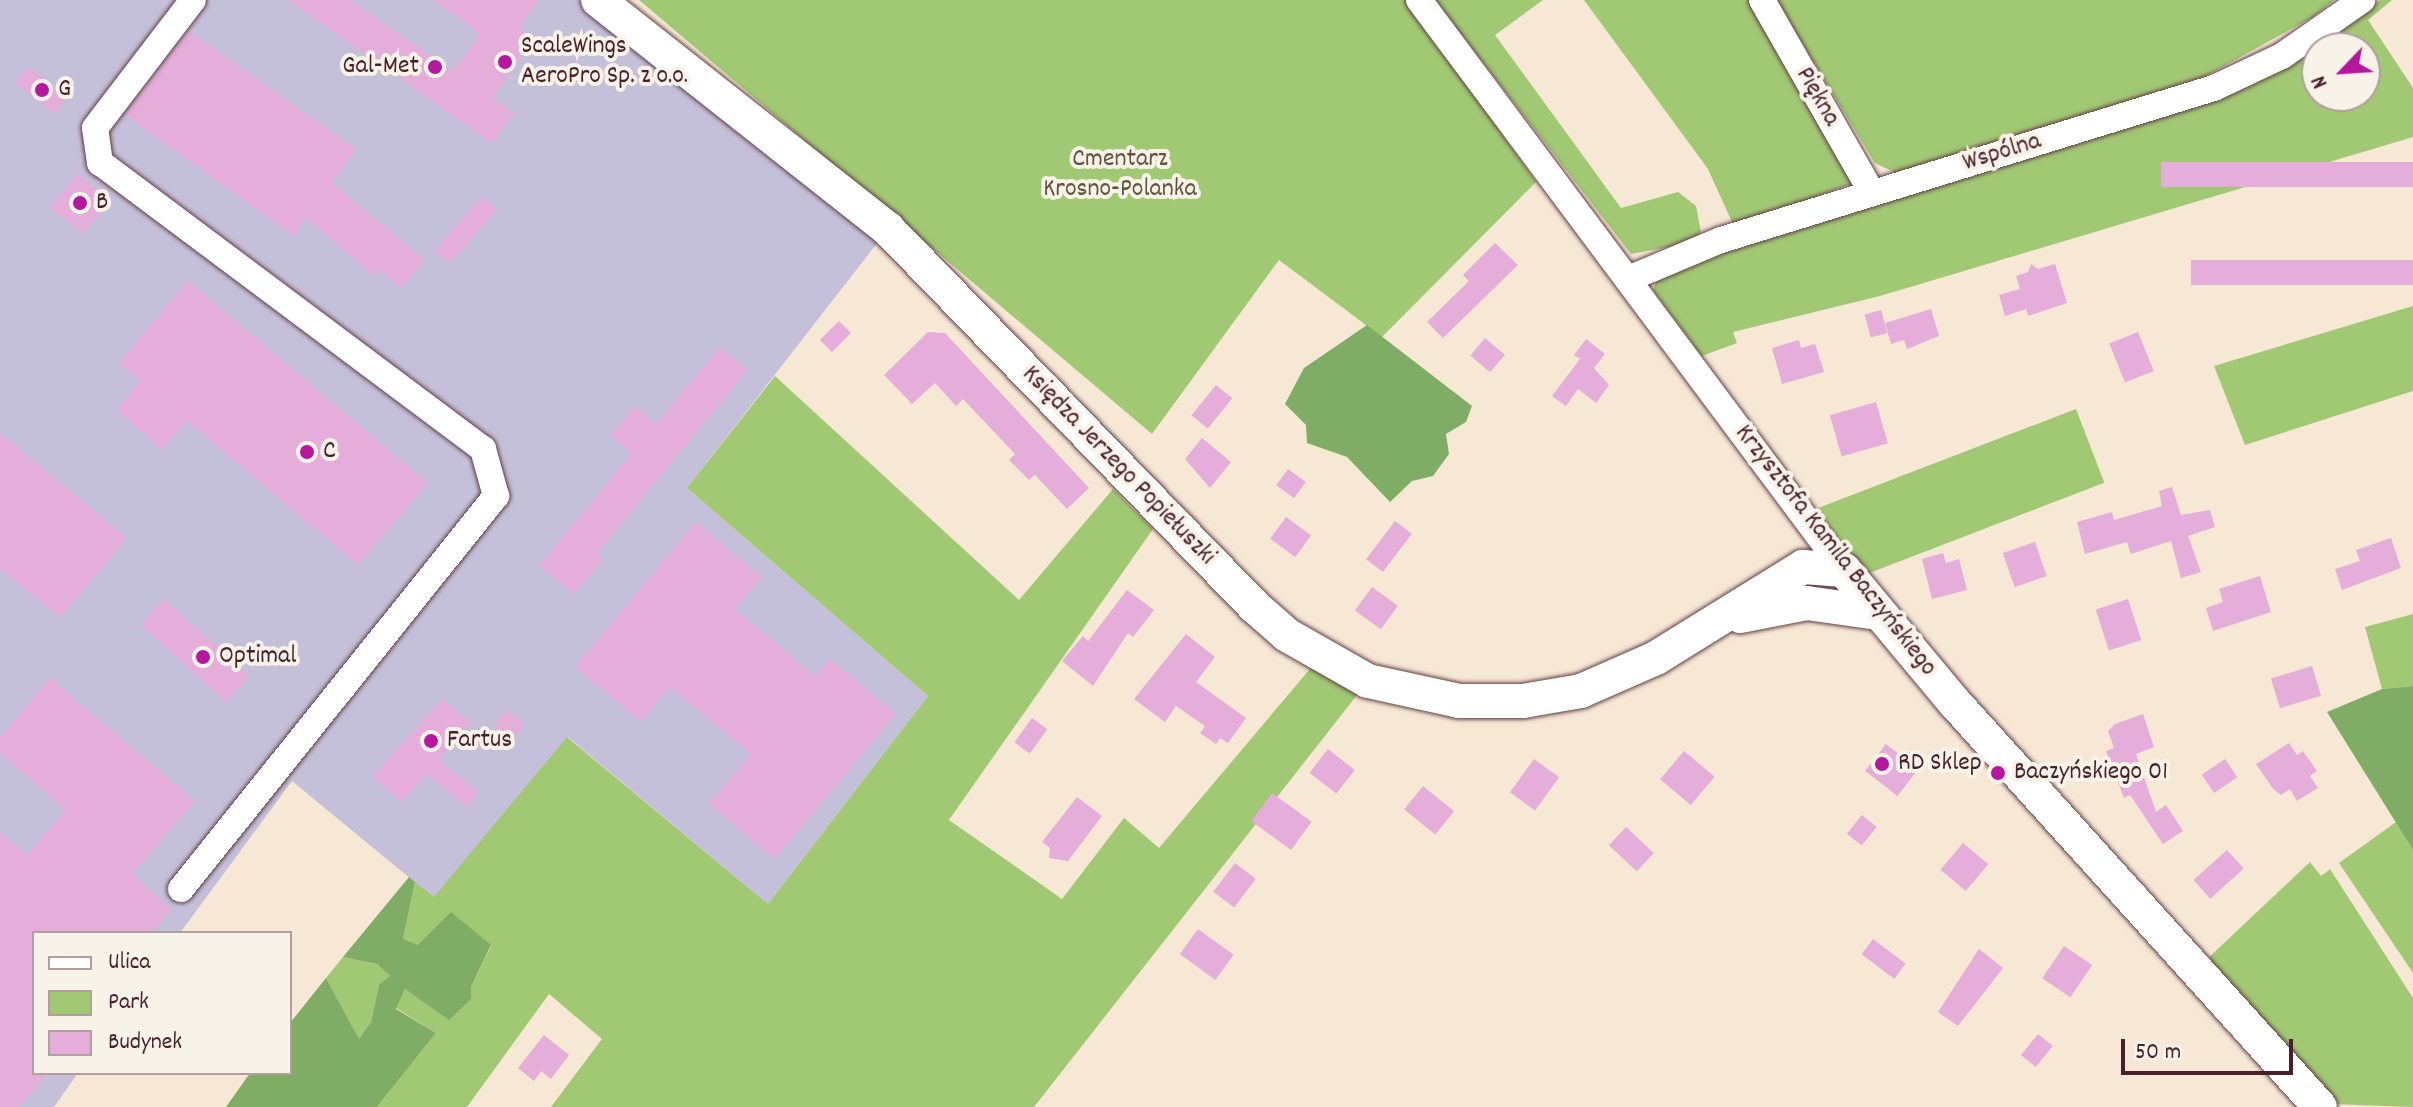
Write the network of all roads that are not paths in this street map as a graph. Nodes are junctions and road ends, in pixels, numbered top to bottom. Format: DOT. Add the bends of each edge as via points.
graph roads {
  1 [pos="193,0"];
  2 [pos="598,0"];
  3 [pos="1419,0"];
  4 [pos="1762,0"];
  5 [pos="2362,0"];
  6 [pos="1872,193"];
  7 [pos="1628,279"];
  8 [pos="1807,521"];
  9 [pos="1803,567"];
  10 [pos="1844,570"];
  11 [pos="1801,603"];
  12 [pos="1877,613"];
  13 [pos="1716,623"];
  14 [pos="181,889"];
  15 [pos="2320,1107"];
  1 -- 14 [label="street" via="95,128 100,163 483,449 496,496"];
  2 -- 13 [label="street, Księdza Jerzego Popiełuszki" via="888,229 1254,606 1320,657 1368,681 1415,695 1523,701 1581,691 1623,675"];
  3 -- 7 [label="street, Krzysztofa Kamila Baczyńskiego"];
  4 -- 6 [label="street, Piękna"];
  5 -- 6 [label="street, Wspólna" via="2282,56 2214,88"];
  6 -- 7 [label="street, Wspólna" via="1721,240"];
  7 -- 8 [label="street, Krzysztofa Kamila Baczyńskiego"];
  8 -- 9 [label="street" via="1811,552"];
  8 -- 10 [label="street, Krzysztofa Kamila Baczyńskiego"];
  9 -- 10 [label="street"];
  9 -- 13 [label="street, Księdza Jerzego Popiełuszki"];
  10 -- 11 [label="street"];
  10 -- 12 [label="street, Krzysztofa Kamila Baczyńskiego"];
  11 -- 12 [label="street, Księdza Jerzego Popiełuszki"];
  11 -- 13 [label="street, Księdza Jerzego Popiełuszki"];
  12 -- 15 [label="street, Krzysztofa Kamila Baczyńskiego"];
}
